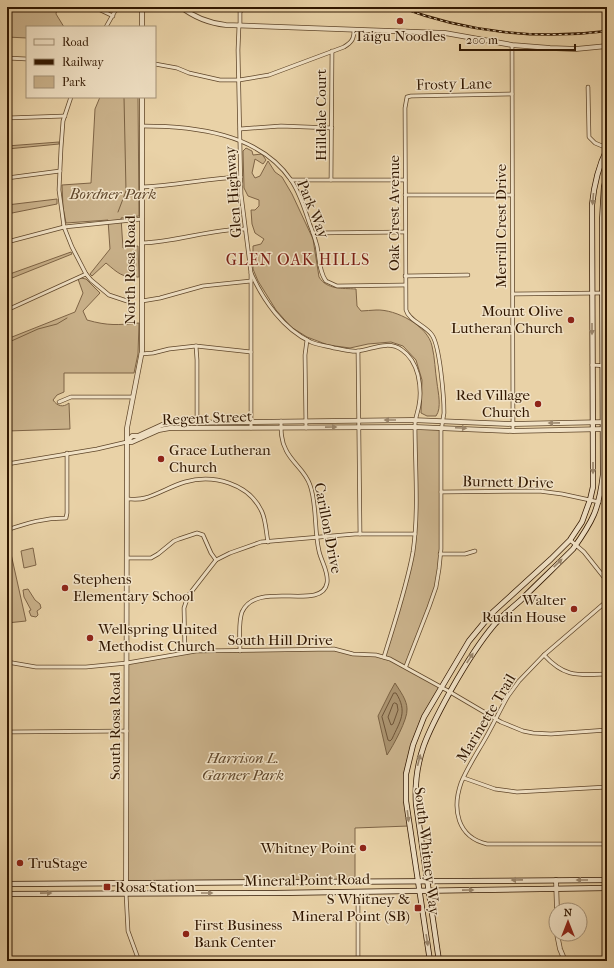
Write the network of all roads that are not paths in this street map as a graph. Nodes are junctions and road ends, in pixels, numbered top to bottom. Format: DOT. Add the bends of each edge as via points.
graph roads {
  1 [pos="94,7"];
  2 [pos="120,7"];
  3 [pos="141,7"];
  4 [pos="181,7"];
  5 [pos="244,7"];
  6 [pos="113,16"];
  7 [pos="240,25"];
  8 [pos="107,26"];
  9 [pos="142,26"];
  10 [pos="354,30"];
  11 [pos="512,45"];
  12 [pos="607,46"];
  13 [pos="332,51"];
  14 [pos="7,58"];
  15 [pos="26,59"];
  16 [pos="156,64"];
  17 [pos="239,80"];
  18 [pos="588,87"];
  19 [pos="512,94"];
  20 [pos="71,98"];
  21 [pos="142,98"];
  22 [pos="405,108"];
  23 [pos="64,116"];
  24 [pos="7,118"];
  25 [pos="142,126"];
  26 [pos="332,128"];
  27 [pos="240,129"];
  28 [pos="240,140"];
  29 [pos="607,148"];
  30 [pos="60,171"];
  31 [pos="607,174"];
  32 [pos="241,177"];
  33 [pos="7,178"];
  34 [pos="291,180"];
  35 [pos="331,180"];
  36 [pos="405,180"];
  37 [pos="142,187"];
  38 [pos="405,195"];
  39 [pos="512,195"];
  40 [pos="142,219"];
  41 [pos="64,227"];
  42 [pos="245,229"];
  43 [pos="405,232"];
  44 [pos="313,233"];
  45 [pos="7,242"];
  46 [pos="142,243"];
  47 [pos="251,273"];
  48 [pos="86,274"];
  49 [pos="468,275"];
  50 [pos="405,276"];
  51 [pos="251,281"];
  52 [pos="405,285"];
  53 [pos="592,293"];
  54 [pos="602,293"];
  55 [pos="513,294"];
  56 [pos="127,301"];
  57 [pos="142,301"];
  58 [pos="7,310"];
  59 [pos="307,340"];
  60 [pos="196,346"];
  61 [pos="358,351"];
  62 [pos="251,352"];
  63 [pos="142,354"];
  64 [pos="592,366"];
  65 [pos="605,366"];
  66 [pos="133,397"];
  67 [pos="59,402"];
  68 [pos="360,420"];
  69 [pos="443,420"];
  70 [pos="251,421"];
  71 [pos="281,421"];
  72 [pos="306,421"];
  73 [pos="593,422"];
  74 [pos="605,422"];
  75 [pos="197,423"];
  76 [pos="415,423"];
  77 [pos="513,424"];
  78 [pos="360,427"];
  79 [pos="442,427"];
  80 [pos="197,428"];
  81 [pos="251,428"];
  82 [pos="281,428"];
  83 [pos="306,428"];
  84 [pos="593,429"];
  85 [pos="605,429"];
  86 [pos="513,431"];
  87 [pos="127,442"];
  88 [pos="67,453"];
  89 [pos="7,464"];
  90 [pos="441,492"];
  91 [pos="127,499"];
  92 [pos="590,500"];
  93 [pos="599,502"];
  94 [pos="7,530"];
  95 [pos="360,534"];
  96 [pos="415,534"];
  97 [pos="317,538"];
  98 [pos="570,540"];
  99 [pos="268,542"];
  100 [pos="576,545"];
  101 [pos="475,551"];
  102 [pos="440,554"];
  103 [pos="127,558"];
  104 [pos="216,560"];
  105 [pos="607,581"];
  106 [pos="607,601"];
  107 [pos="240,651"];
  108 [pos="184,652"];
  109 [pos="544,655"];
  110 [pos="384,657"];
  111 [pos="7,662"];
  112 [pos="127,663"];
  113 [pos="406,666"];
  114 [pos="607,674"];
  115 [pos="442,687"];
  116 [pos="450,692"];
  117 [pos="496,718"];
  118 [pos="607,730"];
  119 [pos="127,731"];
  120 [pos="7,732"];
  121 [pos="464,778"];
  122 [pos="607,787"];
  123 [pos="607,844"];
  124 [pos="556,880"];
  125 [pos="607,880"];
  126 [pos="418,881"];
  127 [pos="428,881"];
  128 [pos="126,883"];
  129 [pos="7,884"];
  130 [pos="607,888"];
  131 [pos="556,889"];
  132 [pos="419,891"];
  133 [pos="429,891"];
  134 [pos="358,892"];
  135 [pos="126,893"];
  136 [pos="7,894"];
  137 [pos="557,902"];
  138 [pos="559,942"];
  139 [pos="139,961"];
  140 [pos="358,961"];
  141 [pos="430,961"];
  142 [pos="439,961"];
  143 [pos="565,961"];
  1 -- 6 [label="street"];
  2 -- 6 [label="street"];
  3 -- 9 [label="street"];
  4 -- 7 [label="street" via="206,21"];
  5 -- 7 [label="street, Glen Highway" via="240,12"];
  6 -- 8 [label="street"];
  7 -- 10 [label="street"];
  7 -- 17 [label="street, Glen Highway"];
  10 -- 11 [label="street" via="445,33"];
  10 -- 13 [label="street" via="352,41"];
  11 -- 12 [label="street" via="562,49"];
  11 -- 19 [label="street, Merrill Crest Drive"];
  13 -- 17 [label="street" via="269,75"];
  13 -- 26 [label="street, Hilldale Court"];
  14 -- 15 [label="street"];
  16 -- 17 [label="street" via="220,80"];
  17 -- 27 [label="street, Glen Highway"];
  18 -- 29 [label="street" via="589,137"];
  19 -- 22 [label="street, Frosty Lane" via="411,96 407,97"];
  19 -- 39 [label="street, Merrill Crest Drive"];
  20 -- 23 [label="street"];
  21 -- 25 [label="street, North Rosa Road"];
  22 -- 36 [label="street, Oak Crest Avenue"];
  23 -- 24 [label="street"];
  23 -- 30 [label="street"];
  25 -- 28 [label="street, Park Way" via="199,131"];
  25 -- 37 [label="street, North Rosa Road"];
  26 -- 27 [label="street" via="281,126"];
  26 -- 35 [label="street, Hilldale Court"];
  27 -- 28 [label="street, Glen Highway"];
  28 -- 32 [label="street, Glen Highway"];
  28 -- 34 [label="street, Park Way" via="266,154"];
  29 -- 53 [label="main road, South Whitney Way, one-way" via="599,166 593,195"];
  30 -- 33 [label="street"];
  30 -- 41 [label="street" via="59,190"];
  31 -- 54 [label="main road, South Whitney Way" via="602,209"];
  32 -- 37 [label="street"];
  32 -- 42 [label="street, Glen Highway"];
  34 -- 35 [label="street"];
  34 -- 44 [label="street, Park Way"];
  35 -- 36 [label="street"];
  36 -- 38 [label="street, Oak Crest Avenue"];
  37 -- 40 [label="street, North Rosa Road"];
  38 -- 39 [label="street"];
  38 -- 43 [label="street, Oak Crest Avenue"];
  39 -- 55 [label="street, Merrill Crest Drive"];
  40 -- 41 [label="street"];
  40 -- 46 [label="street, North Rosa Road"];
  41 -- 45 [label="street"];
  41 -- 48 [label="street"];
  42 -- 46 [label="street" via="214,231"];
  42 -- 47 [label="street, Glen Highway"];
  43 -- 44 [label="street"];
  43 -- 50 [label="street, Oak Crest Avenue"];
  44 -- 52 [label="street, Park Way" via="324,279 331,284"];
  46 -- 57 [label="street, North Rosa Road"];
  47 -- 51 [label="street, Glen Highway"];
  47 -- 59 [label="street" via="260,292 278,316"];
  48 -- 56 [label="street" via="109,295"];
  48 -- 58 [label="street"];
  49 -- 50 [label="street"];
  50 -- 52 [label="street, Oak Crest Avenue"];
  51 -- 57 [label="street" via="203,286"];
  51 -- 62 [label="street, Glen Highway"];
  52 -- 69 [label="street, Oak Crest Avenue" via="406,310 410,317 432,334 436,342"];
  53 -- 54 [label="street"];
  53 -- 55 [label="street"];
  53 -- 64 [label="main road, South Whitney Way, one-way"];
  54 -- 65 [label="main road, South Whitney Way"];
  55 -- 77 [label="street, Merrill Crest Drive"];
  57 -- 63 [label="street, North Rosa Road"];
  59 -- 61 [label="street"];
  59 -- 72 [label="street"];
  60 -- 62 [label="street"];
  60 -- 63 [label="street"];
  60 -- 75 [label="street"];
  61 -- 68 [label="street"];
  61 -- 76 [label="street" via="386,345 407,354 415,366 419,383 420,399"];
  62 -- 70 [label="street, Glen Highway"];
  63 -- 66 [label="street, North Rosa Road"];
  64 -- 65 [label="street"];
  64 -- 73 [label="main road, South Whitney Way"];
  65 -- 74 [label="main road, South Whitney Way"];
  66 -- 67 [label="street" via="71,397"];
  66 -- 87 [label="street, North Rosa Road"];
  68 -- 72 [label="street, Regent Street"];
  76 -- 68 [label="street, Regent Street, one-way"];
  68 -- 78 [label="street"];
  69 -- 76 [label="street, Regent Street"];
  69 -- 77 [label="street, Regent Street"];
  69 -- 79 [label="street"];
  70 -- 71 [label="street, Regent Street"];
  70 -- 75 [label="street, Regent Street"];
  70 -- 81 [label="street, Glen Highway"];
  71 -- 72 [label="street, Regent Street"];
  71 -- 82 [label="street, Carillon Drive"];
  72 -- 83 [label="street"];
  73 -- 74 [label="street, Regent Street"];
  73 -- 77 [label="street, Regent Street, one-way"];
  73 -- 84 [label="main road, South Whitney Way"];
  74 -- 85 [label="main road, South Whitney Way"];
  75 -- 80 [label="street"];
  75 -- 87 [label="street, Regent Street" via="162,425 138,436 132,436"];
  76 -- 78 [label="street, Regent Street"];
  76 -- 79 [label="street, Regent Street"];
  76 -- 96 [label="street"];
  77 -- 86 [label="street, Merrill Crest Drive"];
  83 -- 78 [label="street, Regent Street, one-way"];
  78 -- 95 [label="street"];
  79 -- 86 [label="street, Regent Street, one-way"];
  79 -- 90 [label="street"];
  80 -- 81 [label="street, Regent Street"];
  80 -- 87 [label="street, Regent Street" via="159,430 140,440"];
  81 -- 82 [label="street, Regent Street"];
  82 -- 83 [label="street, Regent Street"];
  82 -- 97 [label="street, Carillon Drive" via="286,451 304,472 312,491"];
  84 -- 85 [label="street, Regent Street"];
  84 -- 86 [label="street, Regent Street"];
  84 -- 92 [label="main road, South Whitney Way, one-way" via="593,487"];
  85 -- 93 [label="main road, South Whitney Way"];
  87 -- 88 [label="street"];
  87 -- 91 [label="street, South Rosa Road"];
  88 -- 89 [label="street"];
  88 -- 94 [label="street" via="66,518 38,520"];
  90 -- 92 [label="street, Burnett Drive" via="539,491"];
  90 -- 102 [label="street"];
  91 -- 99 [label="street" via="144,498 190,480 210,479 226,482 241,488 256,501 264,517"];
  91 -- 103 [label="street, South Rosa Road"];
  92 -- 93 [label="street, Burnett Drive"];
  92 -- 98 [label="main road, South Whitney Way" via="582,522"];
  93 -- 100 [label="main road, South Whitney Way" via="593,519"];
  95 -- 96 [label="street"];
  95 -- 97 [label="street"];
  96 -- 110 [label="street" via="411,560"];
  97 -- 99 [label="street"];
  97 -- 107 [label="street, Carillon Drive" via="328,578 327,585 319,594 312,596 261,597 250,601 241,618"];
  98 -- 100 [label="street"];
  98 -- 115 [label="main road, South Whitney Way" via="492,613 469,641"];
  99 -- 104 [label="street" via="248,545"];
  100 -- 105 [label="street"];
  116 -- 100 [label="main road, South Whitney Way, one-way" via="468,661 495,624"];
  101 -- 102 [label="street" via="465,554"];
  102 -- 113 [label="street" via="436,587"];
  103 -- 104 [label="street" via="151,558 174,541 197,533 203,535"];
  103 -- 112 [label="street, South Rosa Road"];
  104 -- 108 [label="street" via="186,600"];
  106 -- 109 [label="street, Marinette Trail"];
  107 -- 108 [label="street, South Hill Drive"];
  107 -- 110 [label="street, South Hill Drive" via="323,649"];
  108 -- 112 [label="street, South Hill Drive"];
  109 -- 114 [label="street" via="556,667 568,673"];
  109 -- 117 [label="street, Marinette Trail" via="514,688"];
  110 -- 113 [label="street, South Hill Drive"];
  111 -- 112 [label="street, South Hill Drive" via="56,668"];
  112 -- 119 [label="street, South Rosa Road"];
  113 -- 115 [label="street, South Hill Drive"];
  115 -- 116 [label="street, South Hill Drive"];
  115 -- 126 [label="main road, South Whitney Way, one-way" via="415,737 406,774 406,801"];
  116 -- 117 [label="street, South Hill Drive"];
  127 -- 116 [label="main road, South Whitney Way, one-way" via="416,804 416,775 423,745"];
  117 -- 118 [label="street, South Hill Drive" via="515,728 533,733"];
  117 -- 121 [label="street, Marinette Trail"];
  119 -- 120 [label="street"];
  119 -- 128 [label="street, South Rosa Road"];
  121 -- 122 [label="street" via="495,789 517,792"];
  121 -- 123 [label="street, Marinette Trail" via="459,791 457,811 465,831 474,839 488,844"];
  125 -- 124 [label="main road, Mineral Point Road, one-way"];
  124 -- 127 [label="main road, Mineral Point Road, one-way"];
  124 -- 131 [label="street"];
  126 -- 127 [label="main road, Mineral Point Road"];
  126 -- 128 [label="main road, Mineral Point Road"];
  126 -- 132 [label="main road, South Whitney Way"];
  127 -- 133 [label="main road, South Whitney Way"];
  128 -- 129 [label="main road, Mineral Point Road"];
  128 -- 135 [label="street, South Rosa Road"];
  130 -- 131 [label="main road, Mineral Point Road"];
  133 -- 131 [label="main road, Mineral Point Road, one-way"];
  131 -- 137 [label="street"];
  132 -- 133 [label="main road, Mineral Point Road"];
  132 -- 134 [label="main road, Mineral Point Road"];
  132 -- 141 [label="main road, South Whitney Way, one-way"];
  133 -- 142 [label="main road, South Whitney Way"];
  135 -- 134 [label="main road, Mineral Point Road, one-way"];
  134 -- 140 [label="street"];
  136 -- 135 [label="main road, Mineral Point Road, one-way"];
  135 -- 139 [label="street, South Rosa Road" via="128,931"];
  138 -- 143 [label="street"];
}
